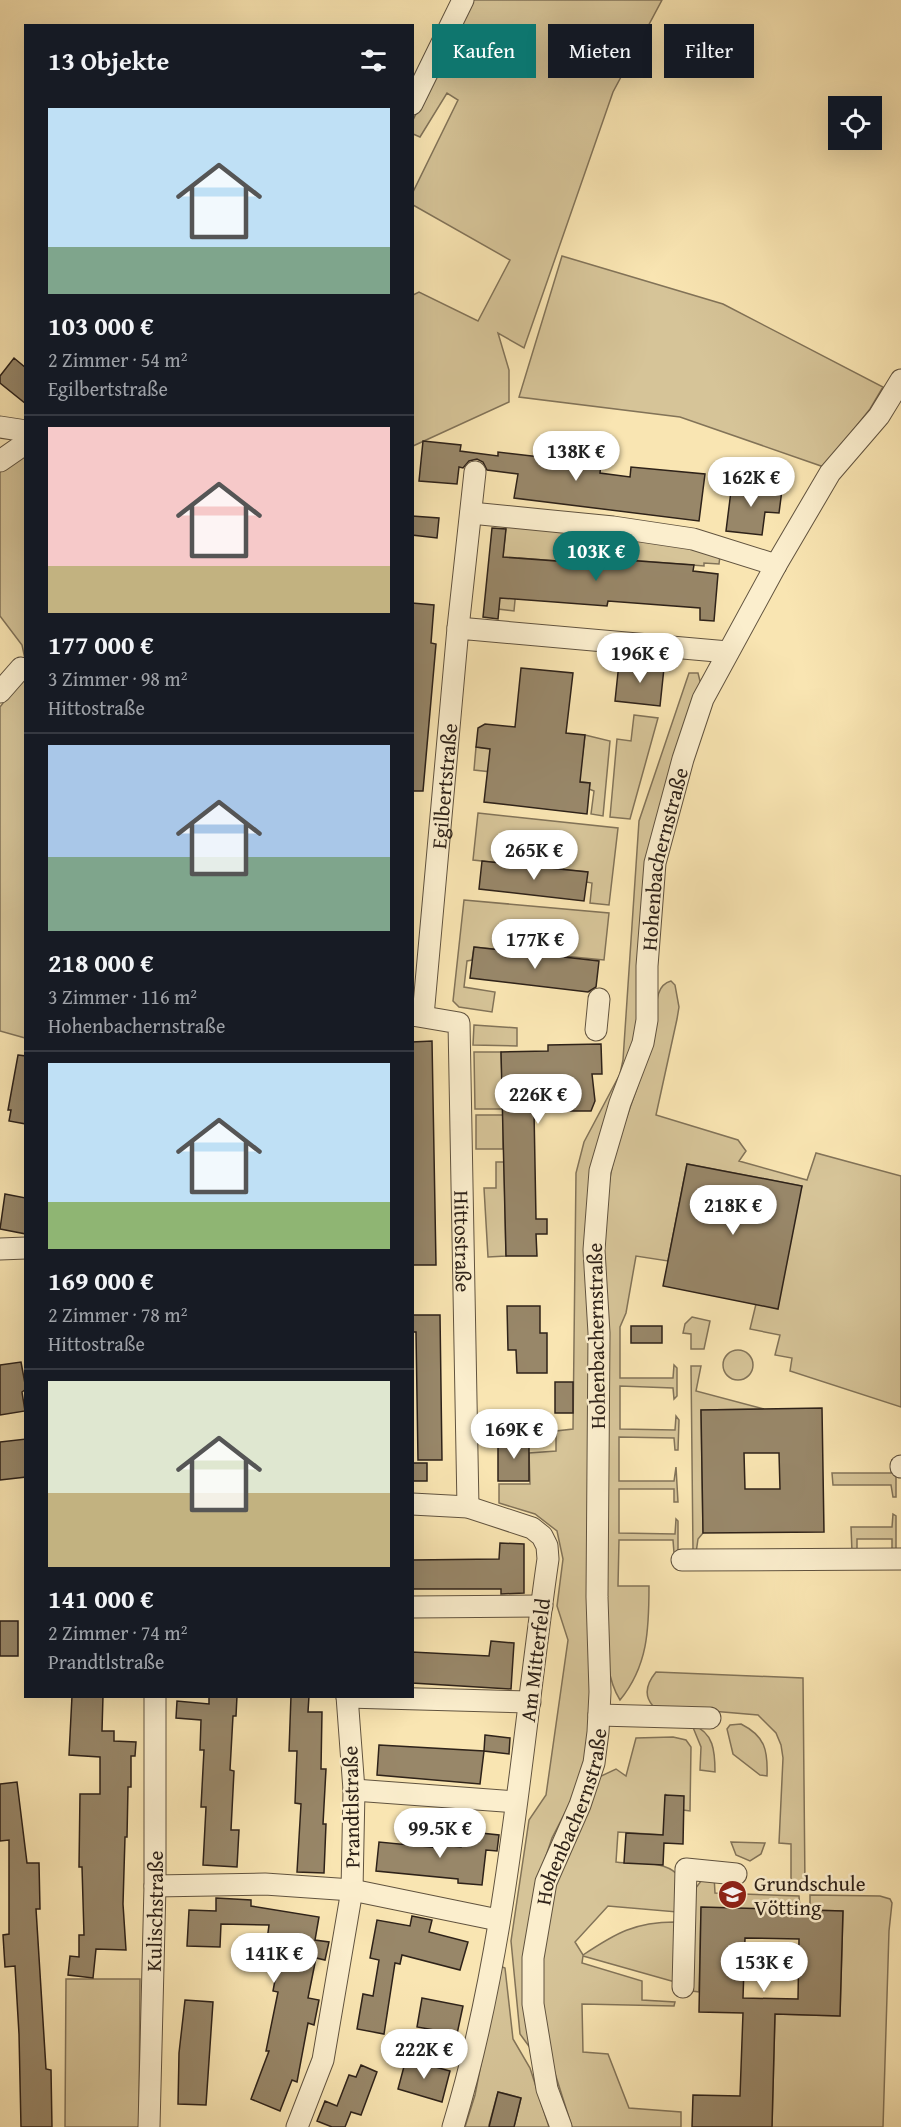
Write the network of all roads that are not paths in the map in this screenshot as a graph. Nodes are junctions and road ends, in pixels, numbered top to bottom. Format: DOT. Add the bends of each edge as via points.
graph roads {
  1 [pos="463,0"];
  2 [pos="414,100"];
  3 [pos="901,380"];
  4 [pos="0,427"];
  5 [pos="24,431"];
  6 [pos="24,444"];
  7 [pos="0,461"];
  8 [pos="475,472"];
  9 [pos="471,513"];
  10 [pos="776,565"];
  11 [pos="458,628"];
  12 [pos="728,652"];
  13 [pos="21,668"];
  14 [pos="0,692"];
  15 [pos="599,999"];
  16 [pos="418,1016"];
  17 [pos="596,1029"];
  18 [pos="24,1248"];
  19 [pos="0,1249"];
  20 [pos="414,1504"];
  21 [pos="468,1507"];
  22 [pos="901,1558"];
  23 [pos="682,1560"];
  24 [pos="542,1606"];
  25 [pos="414,1607"];
  26 [pos="155,1698"];
  27 [pos="347,1698"];
  28 [pos="384,1698"];
  29 [pos="530,1702"];
  30 [pos="598,1715"];
  31 [pos="710,1718"];
  32 [pos="354,1790"];
  33 [pos="516,1802"];
  34 [pos="736,1874"];
  35 [pos="155,1886"];
  36 [pos="352,1890"];
  37 [pos="498,1920"];
  38 [pos="683,1987"];
  39 [pos="149,2127"];
  40 [pos="297,2127"];
  41 [pos="453,2127"];
  42 [pos="561,2127"];
  1 -- 2 [label="street"];
  3 -- 10 [label="street, Hohenbachernstraße" via="879,416 830,473"];
  4 -- 5 [label="street"];
  6 -- 7 [label="street"];
  8 -- 9 [label="street, Egilbertstraße"];
  9 -- 10 [label="street" via="693,539"];
  9 -- 11 [label="street, Egilbertstraße"];
  10 -- 12 [label="street, Hohenbachernstraße"];
  11 -- 12 [label="street"];
  11 -- 16 [label="street, Egilbertstraße"];
  12 -- 30 [label="street, Hohenbachernstraße" via="703,699 664,824 655,863 643,1043 600,1171 594,1250 598,1333"];
  13 -- 14 [label="street"];
  15 -- 17 [label="street"];
  16 -- 21 [label="street, Hittostraße" via="459,1023"];
  18 -- 19 [label="street"];
  20 -- 21 [label="street, Am Mitterfeld"];
  21 -- 24 [label="street, Am Mitterfeld" via="532,1528 542,1536 548,1559"];
  22 -- 23 [label="street"];
  24 -- 25 [label="street"];
  24 -- 29 [label="street, Am Mitterfeld"];
  26 -- 35 [label="street, Kulischstraße"];
  27 -- 32 [label="street, Prandtlstraße"];
  28 -- 29 [label="street"];
  29 -- 33 [label="street, Am Mitterfeld"];
  30 -- 31 [label="street"];
  30 -- 42 [label="street, Hohenbachernstraße" via="594,1762 546,1882 533,1958 538,2036 547,2090"];
  32 -- 33 [label="street"];
  32 -- 36 [label="street, Prandtlstraße"];
  33 -- 37 [label="street, Am Mitterfeld"];
  34 -- 38 [label="street" via="686,1869"];
  35 -- 36 [label="street" via="265,1884"];
  35 -- 39 [label="street, Kulischstraße"];
  36 -- 37 [label="street"];
  36 -- 40 [label="street, Prandtlstraße" via="323,2060"];
  37 -- 41 [label="street, Am Mitterfeld" via="470,2070"];
}
